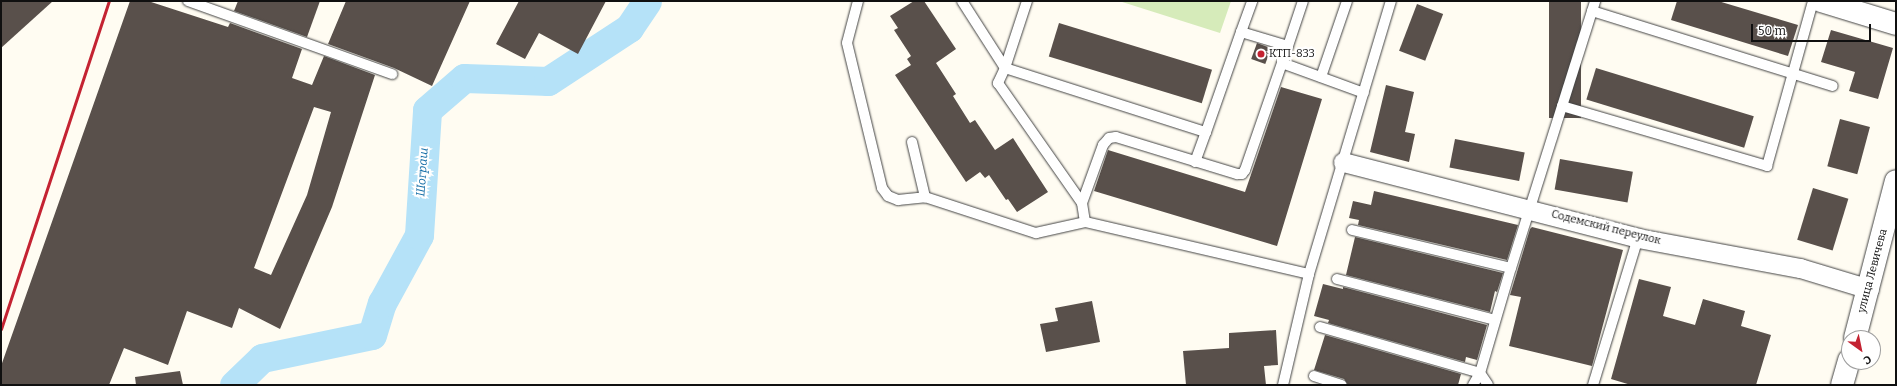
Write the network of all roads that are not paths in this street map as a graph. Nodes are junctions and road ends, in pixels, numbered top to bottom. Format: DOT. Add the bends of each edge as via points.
graph roads {
  1 [pos="188,1"];
  2 [pos="858,1"];
  3 [pos="962,1"];
  4 [pos="1026,1"];
  5 [pos="1252,1"];
  6 [pos="1303,1"];
  7 [pos="1347,1"];
  8 [pos="1391,1"];
  9 [pos="1813,1"];
  10 [pos="1821,1"];
  11 [pos="1594,6"];
  12 [pos="1896,24"];
  13 [pos="1241,32"];
  14 [pos="1288,46"];
  15 [pos="1282,63"];
  16 [pos="1005,68"];
  17 [pos="392,74"];
  18 [pos="1794,74"];
  19 [pos="1321,78"];
  20 [pos="1833,86"];
  21 [pos="1364,93"];
  22 [pos="1562,106"];
  23 [pos="1206,132"];
  24 [pos="912,142"];
  25 [pos="1195,162"];
  26 [pos="1343,162"];
  27 [pos="1896,181"];
  28 [pos="925,197"];
  29 [pos="1082,203"];
  30 [pos="1529,210"];
  31 [pos="1085,222"];
  32 [pos="1352,230"];
  33 [pos="1638,238"];
  34 [pos="1511,268"];
  35 [pos="1309,274"];
  36 [pos="1337,279"];
  37 [pos="1869,289"];
  38 [pos="1495,320"];
  39 [pos="1320,328"];
  40 [pos="1857,330"];
  41 [pos="1846,370"];
  42 [pos="1480,373"];
  43 [pos="1314,376"];
  44 [pos="1283,385"];
  45 [pos="1342,385"];
  46 [pos="1473,385"];
  47 [pos="1488,385"];
  48 [pos="1593,385"];
  49 [pos="1842,385"];
  1 -- 17 [label="lane"];
  2 -- 28 [label="lane" via="847,43 882,188 888,196 898,200"];
  3 -- 16 [label="lane"];
  4 -- 16 [label="lane"];
  5 -- 13 [label="lane"];
  6 -- 14 [label="lane"];
  7 -- 19 [label="lane"];
  8 -- 21 [label="lane"];
  9 -- 18 [label="lane"];
  10 -- 12 [label="street"];
  11 -- 18 [label="lane"];
  11 -- 22 [label="lane"];
  13 -- 14 [label="lane"];
  13 -- 23 [label="lane"];
  14 -- 15 [label="lane"];
  15 -- 19 [label="lane"];
  15 -- 25 [label="lane" via="1242,174"];
  16 -- 23 [label="lane"];
  16 -- 29 [label="lane" via="998,83"];
  18 -- 20 [label="lane"];
  18 -- 22 [label="lane" via="1767,166"];
  19 -- 21 [label="lane"];
  21 -- 26 [label="lane"];
  22 -- 30 [label="lane"];
  23 -- 25 [label="lane"];
  24 -- 28 [label="lane"];
  25 -- 29 [label="lane" via="1109,138 1103,144"];
  26 -- 30 [label="street, Содемский переулок"];
  26 -- 35 [label="lane"];
  27 -- 37 [label="street, улица Левичева"];
  28 -- 31 [label="lane" via="1036,232"];
  29 -- 31 [label="lane"];
  30 -- 33 [label="street, Содемский переулок"];
  30 -- 34 [label="lane"];
  31 -- 35 [label="lane"];
  32 -- 34 [label="lane"];
  33 -- 37 [label="street, Содемский переулок" via="1800,268"];
  33 -- 48 [label="lane"];
  34 -- 38 [label="lane"];
  35 -- 44 [label="lane"];
  36 -- 38 [label="lane"];
  37 -- 40 [label="street, улица Левичева"];
  38 -- 42 [label="lane"];
  39 -- 42 [label="lane"];
  41 -- 49 [label="street"];
  42 -- 46 [label="lane"];
  42 -- 47 [label="lane"];
  43 -- 45 [label="lane"];
}
